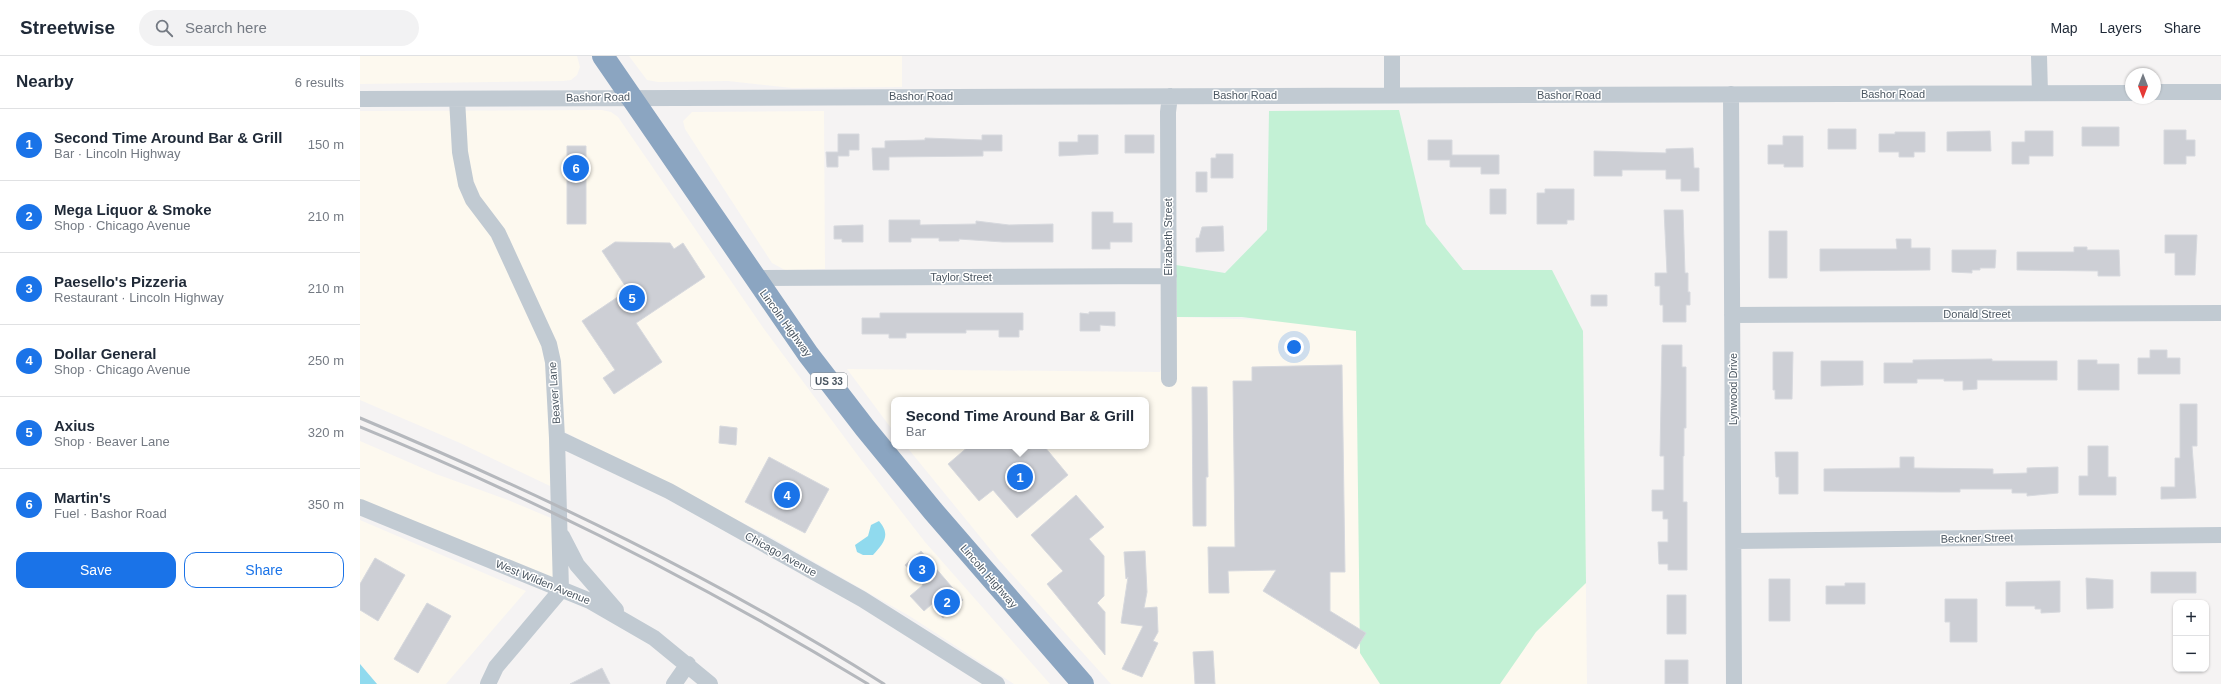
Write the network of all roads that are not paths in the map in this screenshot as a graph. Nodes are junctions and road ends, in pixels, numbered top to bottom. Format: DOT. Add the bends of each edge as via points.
graph roads {
  1 [pos="603,56"];
  2 [pos="1392,56"];
  3 [pos="2039,56"];
  4 [pos="2161,92"];
  5 [pos="2221,92"];
  6 [pos="2040,93"];
  7 [pos="2125,93"];
  8 [pos="1731,94"];
  9 [pos="1392,95"];
  10 [pos="1170,96"];
  11 [pos="631,97"];
  12 [pos="360,99"];
  13 [pos="457,99"];
  14 [pos="1169,276"];
  15 [pos="754,278"];
  16 [pos="2221,313"];
  17 [pos="1732,315"];
  18 [pos="1169,379"];
  19 [pos="557,438"];
  20 [pos="360,507"];
  21 [pos="560,532"];
  22 [pos="2221,535"];
  23 [pos="1734,541"];
  24 [pos="561,590"];
  25 [pos="627,621"];
  26 [pos="1064,663"];
  27 [pos="688,664"];
  28 [pos="488,684"];
  29 [pos="674,684"];
  30 [pos="710,684"];
  31 [pos="997,684"];
  32 [pos="1060,684"];
  33 [pos="1083,684"];
  34 [pos="1734,684"];
  1 -- 11 [label="highway, Lincoln Highway / US 33"];
  2 -- 9 [label="street"];
  3 -- 6 [label="street"];
  4 -- 5 [label="street"];
  6 -- 7 [label="street, Bashor Road"];
  6 -- 8 [label="street, Bashor Road"];
  8 -- 9 [label="street, Bashor Road"];
  8 -- 17 [label="street, Lynwood Drive"];
  9 -- 10 [label="street, Bashor Road"];
  10 -- 11 [label="street, Bashor Road"];
  10 -- 14 [label="street, Elizabeth Street"];
  11 -- 13 [label="street, Bashor Road"];
  11 -- 15 [label="highway, Lincoln Highway / US 33"];
  12 -- 13 [label="street, Bashor Road"];
  13 -- 19 [label="street, Beaver Lane" via="460,152 466,184 473,200 498,232 549,344 553,362"];
  14 -- 15 [label="street, Taylor Street"];
  14 -- 18 [label="street, Elizabeth Street"];
  15 -- 26 [label="highway, Lincoln Highway / US 33" via="865,428"];
  16 -- 17 [label="street, Donald Street"];
  17 -- 23 [label="street, Lynwood Drive"];
  19 -- 21 [label="street, Beaver Lane"];
  19 -- 31 [label="street, Chicago Avenue" via="669,491 862,599"];
  20 -- 24 [label="street, West Wilden Avenue"];
  21 -- 24 [label="street, Beaver Lane"];
  21 -- 25 [label="street" via="577,565"];
  22 -- 23 [label="street, Beckner Street"];
  23 -- 34 [label="street, Lynwood Drive"];
  24 -- 25 [label="street, West Wilden Avenue" via="590,601"];
  24 -- 28 [label="street" via="496,667"];
  25 -- 27 [label="street, West Wilden Avenue"];
  26 -- 32 [label="highway"];
  26 -- 33 [label="highway, Lincoln Highway / US 33"];
  27 -- 29 [label="street"];
  27 -- 30 [label="street, West Wilden Avenue"];
}
